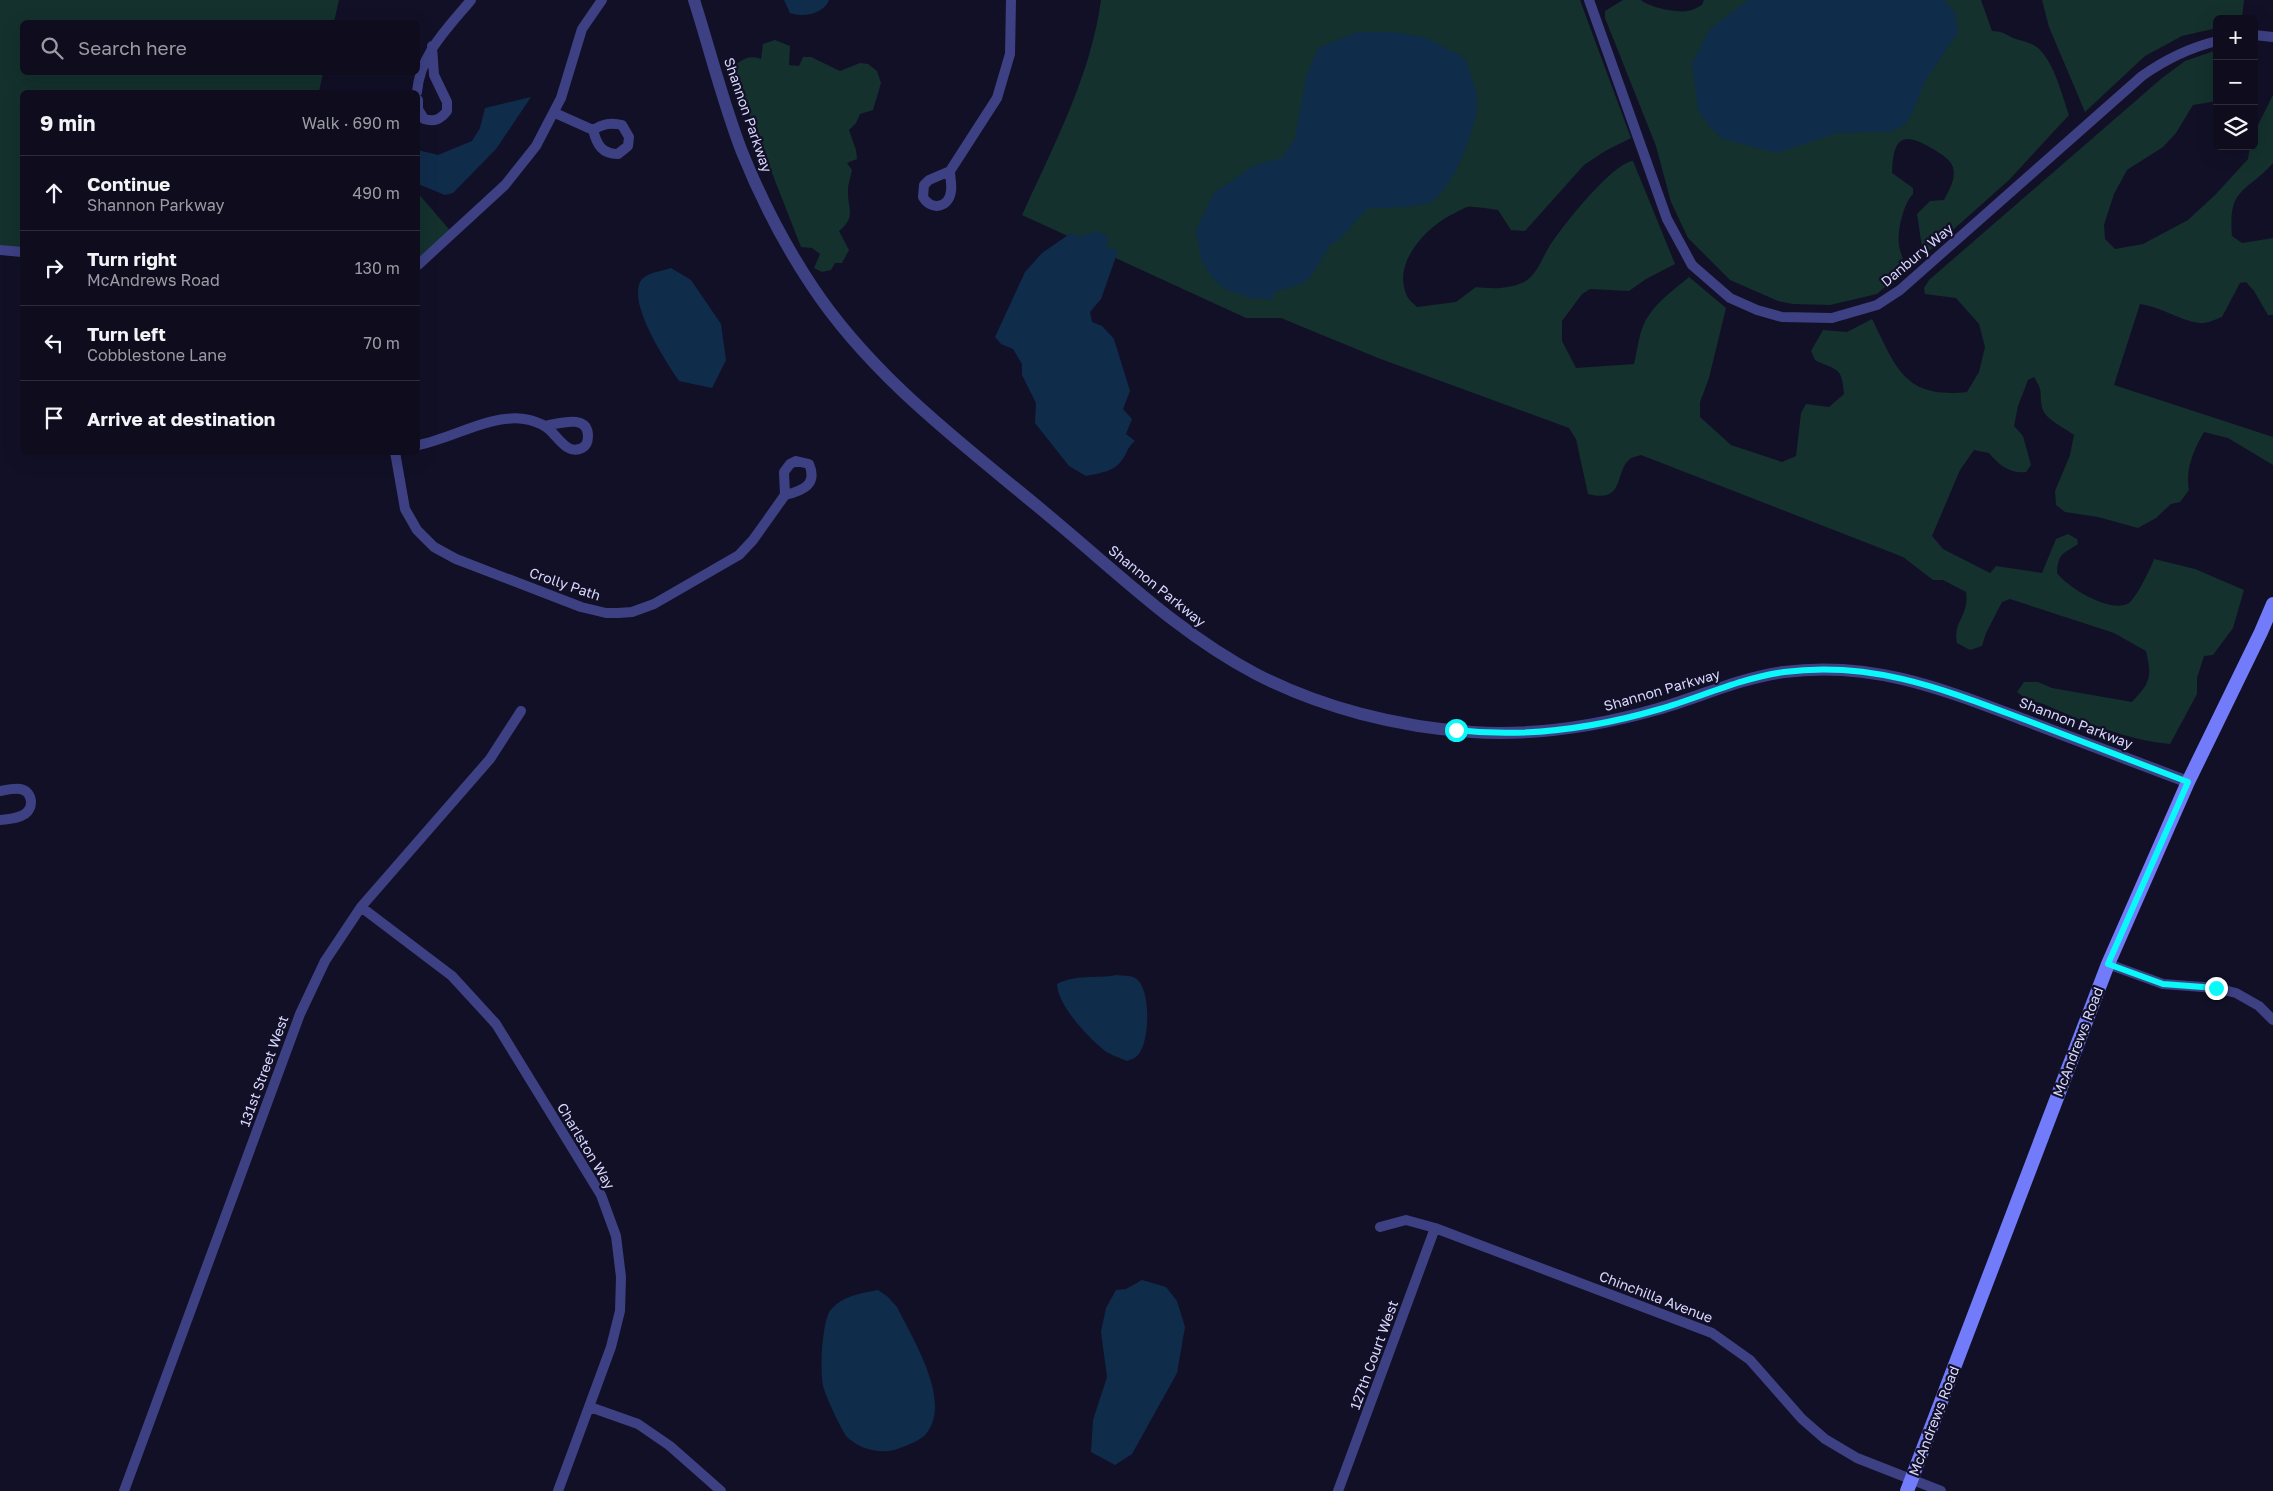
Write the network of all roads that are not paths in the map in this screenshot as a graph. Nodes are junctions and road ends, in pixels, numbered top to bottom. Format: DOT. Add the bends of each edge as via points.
graph roads {
  1 [pos="471,0"];
  2 [pos="602,0"];
  3 [pos="694,0"];
  4 [pos="1011,0"];
  5 [pos="1589,0"];
  6 [pos="2258,36"];
  7 [pos="2273,37"];
  8 [pos="2213,42"];
  9 [pos="432,46"];
  10 [pos="417,90"];
  11 [pos="420,112"];
  12 [pos="555,112"];
  13 [pos="593,130"];
  14 [pos="950,171"];
  15 [pos="0,250"];
  16 [pos="20,252"];
  17 [pos="420,264"];
  18 [pos="544,426"];
  19 [pos="420,444"];
  20 [pos="396,455"];
  21 [pos="784,495"];
  22 [pos="2273,604"];
  23 [pos="521,711"];
  24 [pos="2188,782"];
  25 [pos="0,791"];
  26 [pos="0,820"];
  27 [pos="360,907"];
  28 [pos="2108,964"];
  29 [pos="2273,1020"];
  30 [pos="1380,1227"];
  31 [pos="1435,1228"];
  32 [pos="590,1407"];
  33 [pos="1910,1485"];
  34 [pos="124,1491"];
  35 [pos="558,1491"];
  36 [pos="721,1491"];
  37 [pos="1338,1491"];
  38 [pos="1941,1491"];
  1 -- 9 [label="street"];
  2 -- 12 [label="street" via="582,30"];
  3 -- 24 [label="street, Shannon Parkway" via="741,149 772,221 813,288 862,350 910,398 1192,636 1257,675 1326,704 1399,723 1479,732 1540,731 1606,722 1660,709 1739,682 1784,672 1829,669 1880,673 1941,688"];
  4 -- 14 [label="street" via="1010,54 1004,80 997,98"];
  5 -- 8 [label="street, Danbury Way" via="1666,219 1692,265 1730,298 1782,317 1832,318 1868,308 1892,295 2142,76 2175,55"];
  6 -- 7 [label="street"];
  9 -- 10 [label="street"];
  9 -- 11 [label="street" via="434,75 447,102 447,111 442,118 432,121 424,119"];
  12 -- 13 [label="street"];
  12 -- 17 [label="street" via="536,146 505,186"];
  15 -- 16 [label="street"];
  18 -- 19 [label="street" via="514,419"];
  20 -- 21 [label="street, Crolly Path" via="405,509 417,530 434,548 456,559 606,613 632,612 654,604 735,558 753,540"];
  22 -- 24 [label="main road, McAndrews Road"];
  23 -- 27 [label="street, 131st Street West" via="490,759"];
  24 -- 28 [label="main road, McAndrews Road"];
  25 -- 26 [label="street" via="22,789 31,801 24,815"];
  27 -- 32 [label="street, Charlston Way" via="452,976 496,1024 601,1195 616,1236 622,1277 620,1311"];
  27 -- 34 [label="street, 131st Street West" via="325,961 300,1014"];
  28 -- 29 [label="street" via="2163,984 2216,988 2236,993 2259,1006"];
  28 -- 33 [label="main road, McAndrews Road"];
  30 -- 31 [label="street, Chinchilla Avenue" via="1406,1220"];
  31 -- 33 [label="street, Chinchilla Avenue" via="1712,1332 1750,1360 1802,1419 1825,1439"];
  31 -- 37 [label="street, 127th Court West"];
  32 -- 35 [label="street, Charlston Way"];
  32 -- 36 [label="street" via="638,1424 670,1446"];
  33 -- 38 [label="street, Chinchilla Avenue"];
}
